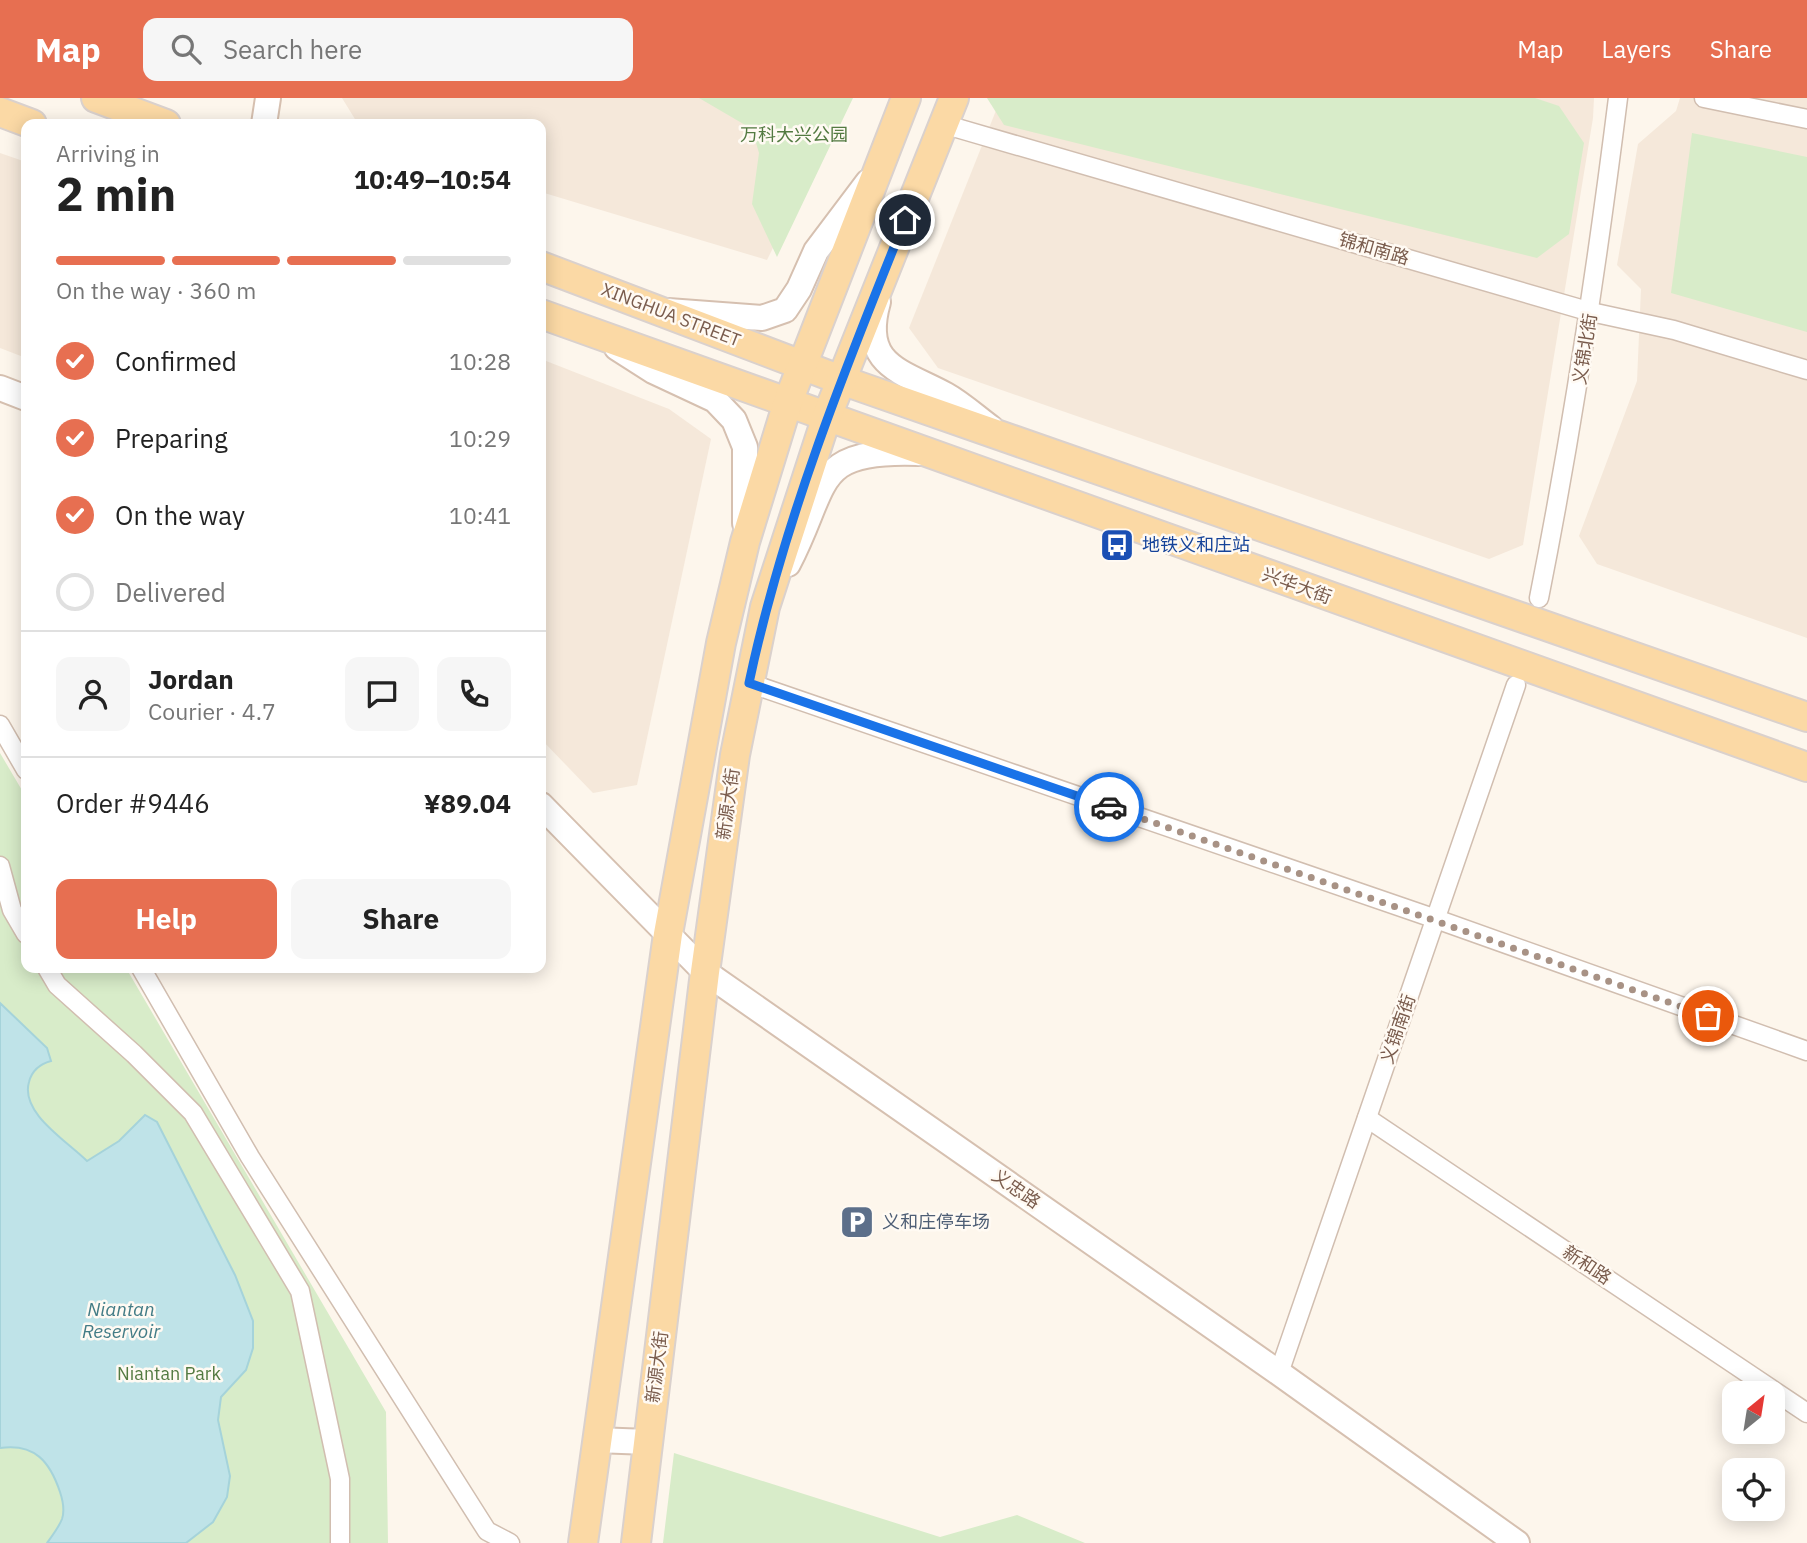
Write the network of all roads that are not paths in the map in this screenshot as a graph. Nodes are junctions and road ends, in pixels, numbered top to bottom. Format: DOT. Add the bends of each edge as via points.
graph roads {
  1 [pos="96,98"];
  2 [pos="268,98"];
  3 [pos="906,98"];
  4 [pos="954,98"];
  5 [pos="1618,98"];
  6 [pos="1704,98"];
  7 [pos="0,112"];
  8 [pos="153,119"];
  9 [pos="265,119"];
  10 [pos="1807,119"];
  11 [pos="21,120"];
  12 [pos="943,124"];
  13 [pos="875,173"];
  14 [pos="895,243"];
  15 [pos="546,268"];
  16 [pos="657,310"];
  17 [pos="1591,312"];
  18 [pos="546,316"];
  19 [pos="590,331"];
  20 [pos="801,364"];
  21 [pos="1807,370"];
  22 [pos="841,380"];
  23 [pos="0,388"];
  24 [pos="21,396"];
  25 [pos="788,402"];
  26 [pos="827,416"];
  27 [pos="1005,439"];
  28 [pos="937,454"];
  29 [pos="745,542"];
  30 [pos="1539,598"];
  31 [pos="765,607"];
  32 [pos="749,683"];
  33 [pos="1517,685"];
  34 [pos="1807,717"];
  35 [pos="0,725"];
  36 [pos="21,761"];
  37 [pos="1807,767"];
  38 [pos="546,810"];
  39 [pos="0,866"];
  40 [pos="1436,919"];
  41 [pos="21,925"];
  42 [pos="668,934"];
  43 [pos="705,972"];
  44 [pos="50,973"];
  45 [pos="144,973"];
  46 [pos="1807,1051"];
  47 [pos="1367,1118"];
  48 [pos="1279,1373"];
  49 [pos="1807,1413"];
  50 [pos="596,1440"];
  51 [pos="648,1442"];
  52 [pos="340,1543"];
  53 [pos="510,1543"];
  54 [pos="583,1543"];
  55 [pos="636,1543"];
  56 [pos="1517,1543"];
  1 -- 8 [label="main road"];
  2 -- 9 [label="street"];
  3 -- 13 [label="main road"];
  4 -- 12 [label="main road, 新源大街"];
  5 -- 17 [label="street, 义锦北街"];
  6 -- 10 [label="street"];
  7 -- 11 [label="main road"];
  12 -- 14 [label="main road, 新源大街"];
  12 -- 17 [label="street, 锦和南路"];
  13 -- 16 [label="street" via="816,251 785,310 762,318"];
  13 -- 20 [label="main road"];
  14 -- 22 [label="main road, 新源大街"];
  14 -- 27 [label="street" via="873,328 880,352 892,369 948,396"];
  15 -- 16 [label="main road, XINGHUA STREET"];
  16 -- 20 [label="main road, XINGHUA STREET"];
  17 -- 21 [label="street, 锦和南路" via="1674,330"];
  17 -- 30 [label="street, 义锦北街"];
  18 -- 19 [label="main road"];
  19 -- 25 [label="main road"];
  19 -- 29 [label="street" via="653,371 715,400 734,420 745,447"];
  20 -- 22 [label="main road"];
  20 -- 25 [label="main road"];
  22 -- 26 [label="main road, 新源大街"];
  22 -- 27 [label="main road"];
  23 -- 24 [label="street"];
  25 -- 26 [label="main road, 兴华大街"];
  25 -- 29 [label="main road"];
  26 -- 28 [label="main road, 兴华大街"];
  26 -- 31 [label="main road, 新源大街"];
  27 -- 34 [label="main road"];
  28 -- 31 [label="street" via="879,452 847,460 827,475 807,528"];
  28 -- 37 [label="main road, 兴华大街"];
  29 -- 42 [label="main road" via="720,643"];
  31 -- 32 [label="main road, 新源大街"];
  32 -- 40 [label="street"];
  32 -- 43 [label="main road, 新源大街"];
  33 -- 40 [label="street, 义锦南街"];
  35 -- 36 [label="street"];
  38 -- 42 [label="street, 义忠路"];
  39 -- 41 [label="street"];
  40 -- 46 [label="street"];
  40 -- 47 [label="street, 义锦南街"];
  42 -- 43 [label="street, 义忠路"];
  42 -- 50 [label="main road"];
  43 -- 48 [label="street, 义忠路"];
  43 -- 51 [label="main road, 新源大街"];
  44 -- 52 [label="street" via="57,985 193,1113 300,1292 340,1479"];
  45 -- 53 [label="street" via="250,1157 487,1531"];
  47 -- 48 [label="street, 义锦南街"];
  47 -- 49 [label="street, 新和路"];
  48 -- 56 [label="street, 义忠路"];
  50 -- 51 [label="street"];
  50 -- 54 [label="main road"];
  51 -- 55 [label="main road, 新源大街"];
}
